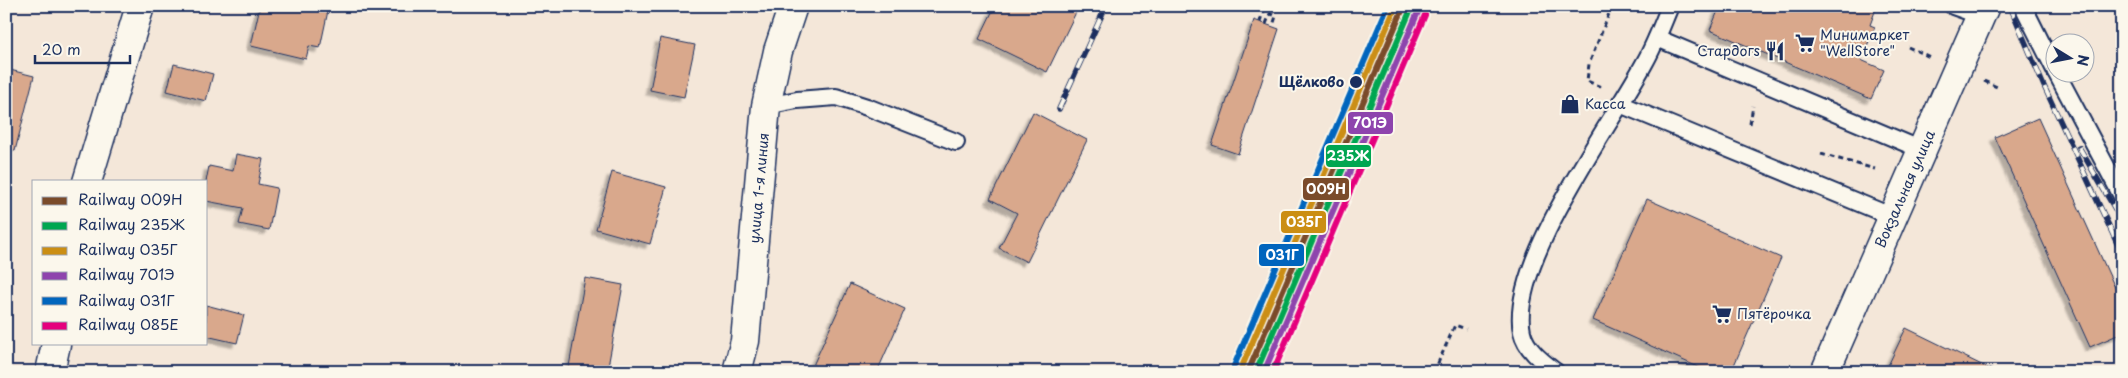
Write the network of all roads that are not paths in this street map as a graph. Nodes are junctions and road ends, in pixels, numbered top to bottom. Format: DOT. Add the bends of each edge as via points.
graph roads {
  1 [pos="140,6"];
  2 [pos="793,6"];
  3 [pos="1670,6"];
  4 [pos="1953,6"];
  5 [pos="2023,6"];
  6 [pos="1983,11"];
  7 [pos="1657,38"];
  8 [pos="2046,52"];
  9 [pos="2061,82"];
  10 [pos="1620,104"];
  11 [pos="766,106"];
  12 [pos="956,142"];
  13 [pos="1922,150"];
  14 [pos="88,180"];
  15 [pos="2122,196"];
  16 [pos="1893,217"];
  17 [pos="56,346"];
  18 [pos="50,372"];
  19 [pos="737,372"];
  20 [pos="1556,372"];
  21 [pos="1825,372"];
  1 -- 14 [label="street"];
  2 -- 11 [label="street, улица 1-я линия" via="778,51"];
  3 -- 7 [label="lane"];
  4 -- 6 [label="lane"];
  5 -- 8 [label="lane"];
  6 -- 13 [label="street, Вокзальная улица"];
  7 -- 10 [label="lane"];
  7 -- 13 [label="lane"];
  9 -- 15 [label="lane"];
  10 -- 16 [label="lane"];
  10 -- 20 [label="lane" via="1555,215 1541,243 1524,293 1522,333 1540,360"];
  11 -- 12 [label="lane" via="836,97"];
  11 -- 19 [label="street, улица 1-я линия" via="744,341"];
  13 -- 16 [label="street, Вокзальная улица"];
  16 -- 21 [label="street, Вокзальная улица"];
  17 -- 18 [label="street"];
}
